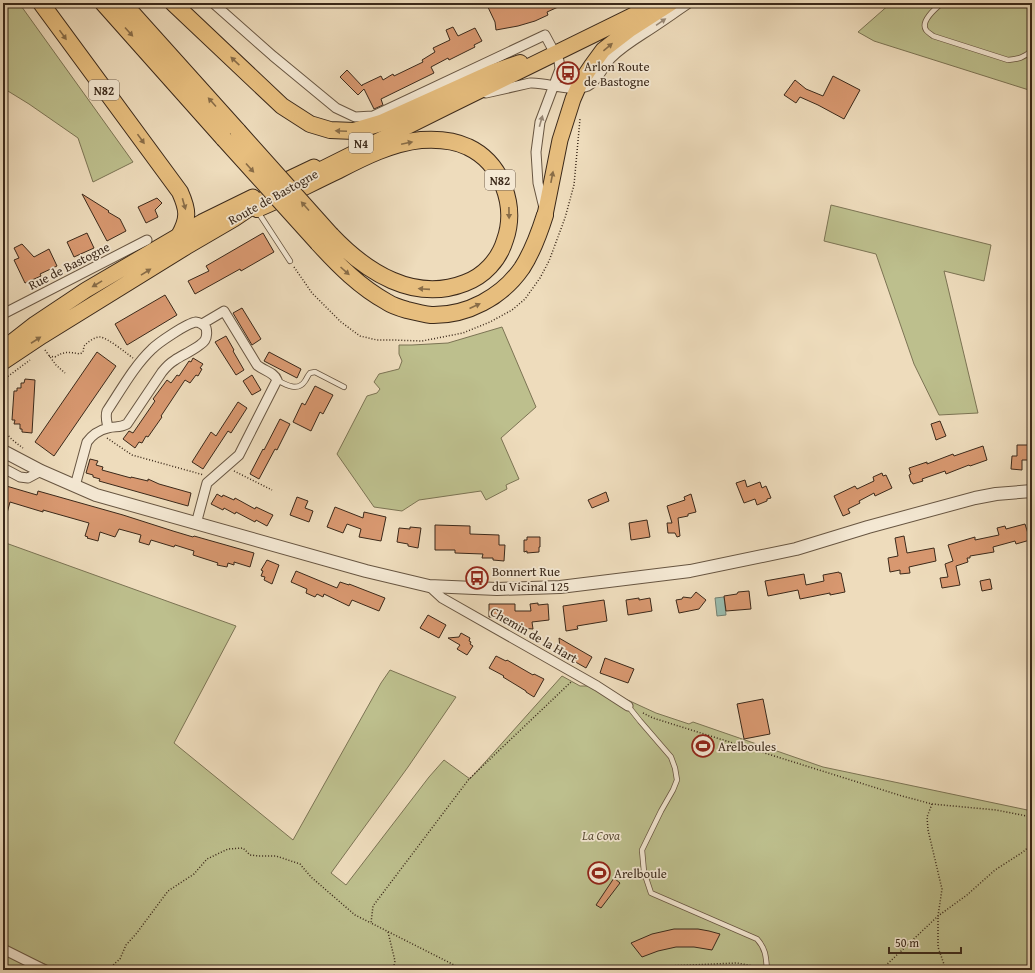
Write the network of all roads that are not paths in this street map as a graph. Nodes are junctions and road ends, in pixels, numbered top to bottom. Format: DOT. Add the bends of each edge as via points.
graph roads {
  1 [pos="41,3"];
  2 [pos="103,3"];
  3 [pos="123,3"];
  4 [pos="173,3"];
  5 [pos="213,3"];
  6 [pos="637,3"];
  7 [pos="658,3"];
  8 [pos="670,3"];
  9 [pos="689,3"];
  10 [pos="942,3"];
  11 [pos="554,50"];
  12 [pos="1032,50"];
  13 [pos="520,63"];
  14 [pos="554,86"];
  15 [pos="577,89"];
  16 [pos="463,98"];
  17 [pos="257,209"];
  18 [pos="545,215"];
  19 [pos="234,219"];
  20 [pos="179,236"];
  21 [pos="325,239"];
  22 [pos="147,240"];
  23 [pos="290,261"];
  24 [pos="3,314"];
  25 [pos="202,324"];
  26 [pos="3,349"];
  27 [pos="3,362"];
  28 [pos="277,380"];
  29 [pos="344,386"];
  30 [pos="104,430"];
  31 [pos="3,447"];
  32 [pos="8,453"];
  33 [pos="3,468"];
  34 [pos="41,471"];
  35 [pos="76,486"];
  36 [pos="1032,491"];
  37 [pos="196,524"];
  38 [pos="429,586"];
  39 [pos="628,706"];
  40 [pos="3,949"];
  41 [pos="45,970"];
  42 [pos="767,970"];
  1 -- 20 [label="highway, N82, one-way" via="180,192 187,217"];
  2 -- 21 [label="highway, N82, one-way, bridge" via="224,139"];
  21 -- 3 [label="highway, N82, one-way, bridge" via="238,131"];
  13 -- 4 [label="highway, one-way" via="380,123 354,131 330,130 310,124 282,106"];
  5 -- 11 [label="street" via="336,108 355,117 373,116 545,35"];
  6 -- 11 [label="main road, Route de Bastogne / N4"];
  7 -- 11 [label="main road, Route de Bastogne / N4"];
  15 -- 8 [label="main road, N82, one-way" via="603,50"];
  15 -- 9 [label="street, one-way" via="590,85 611,58"];
  10 -- 12 [label="lane" via="928,16 925,24 926,30 933,36 1008,60 1020,58"];
  11 -- 13 [label="main road, Route de Bastogne / N4"];
  11 -- 14 [label="street" via="560,69"];
  11 -- 16 [label="main road, Route de Bastogne / N4"];
  13 -- 20 [label="main road, Route de Bastogne / N4" via="202,222"];
  14 -- 15 [label="street"];
  14 -- 16 [label="street" via="530,83"];
  18 -- 14 [label="street, one-way" via="538,183 536,152 540,122"];
  18 -- 15 [label="main road, N82, one-way" via="560,140"];
  16 -- 19 [label="main road, Route de Bastogne / N4" via="265,198"];
  17 -- 19 [label="main road, N82"];
  17 -- 21 [label="highway, N82, one-way" via="355,162 398,145 420,140 459,143 470,148 497,173 509,205 509,225 499,254 491,265 472,280 459,286 429,290 397,283"];
  17 -- 23 [label="lane"];
  21 -- 18 [label="highway, N82, one-way" via="339,266 371,293 388,303 416,312 444,314 472,308 494,296 508,284 531,252"];
  27 -- 19 [label="main road, Route de Bastogne / N4, one-way"];
  20 -- 26 [label="main road, Route de Bastogne / N4, one-way" via="86,290"];
  22 -- 24 [label="street, Rue de Bastogne"];
  25 -- 28 [label="street" via="224,311 257,365"];
  25 -- 30 [label="street" via="190,324 152,348 107,411"];
  25 -- 30 [label="street" via="206,328 206,340 168,365 127,424"];
  28 -- 29 [label="lane" via="296,387 302,385 310,372 315,372"];
  28 -- 37 [label="street" via="239,454 207,483"];
  30 -- 35 [label="street" via="87,442"];
  31 -- 32 [label="street"];
  32 -- 34 [label="street"];
  33 -- 34 [label="street" via="28,478"];
  34 -- 35 [label="street"];
  35 -- 37 [label="street" via="96,495"];
  36 -- 38 [label="street" via="975,498 796,549 690,571 560,587 497,589"];
  37 -- 38 [label="street" via="366,572"];
  38 -- 39 [label="street, Chemin de la Hart" via="442,598"];
  39 -- 42 [label="lane" via="671,757 677,780 642,850 644,872 651,893 757,939 763,946"];
  40 -- 41 [label="street"];
}
